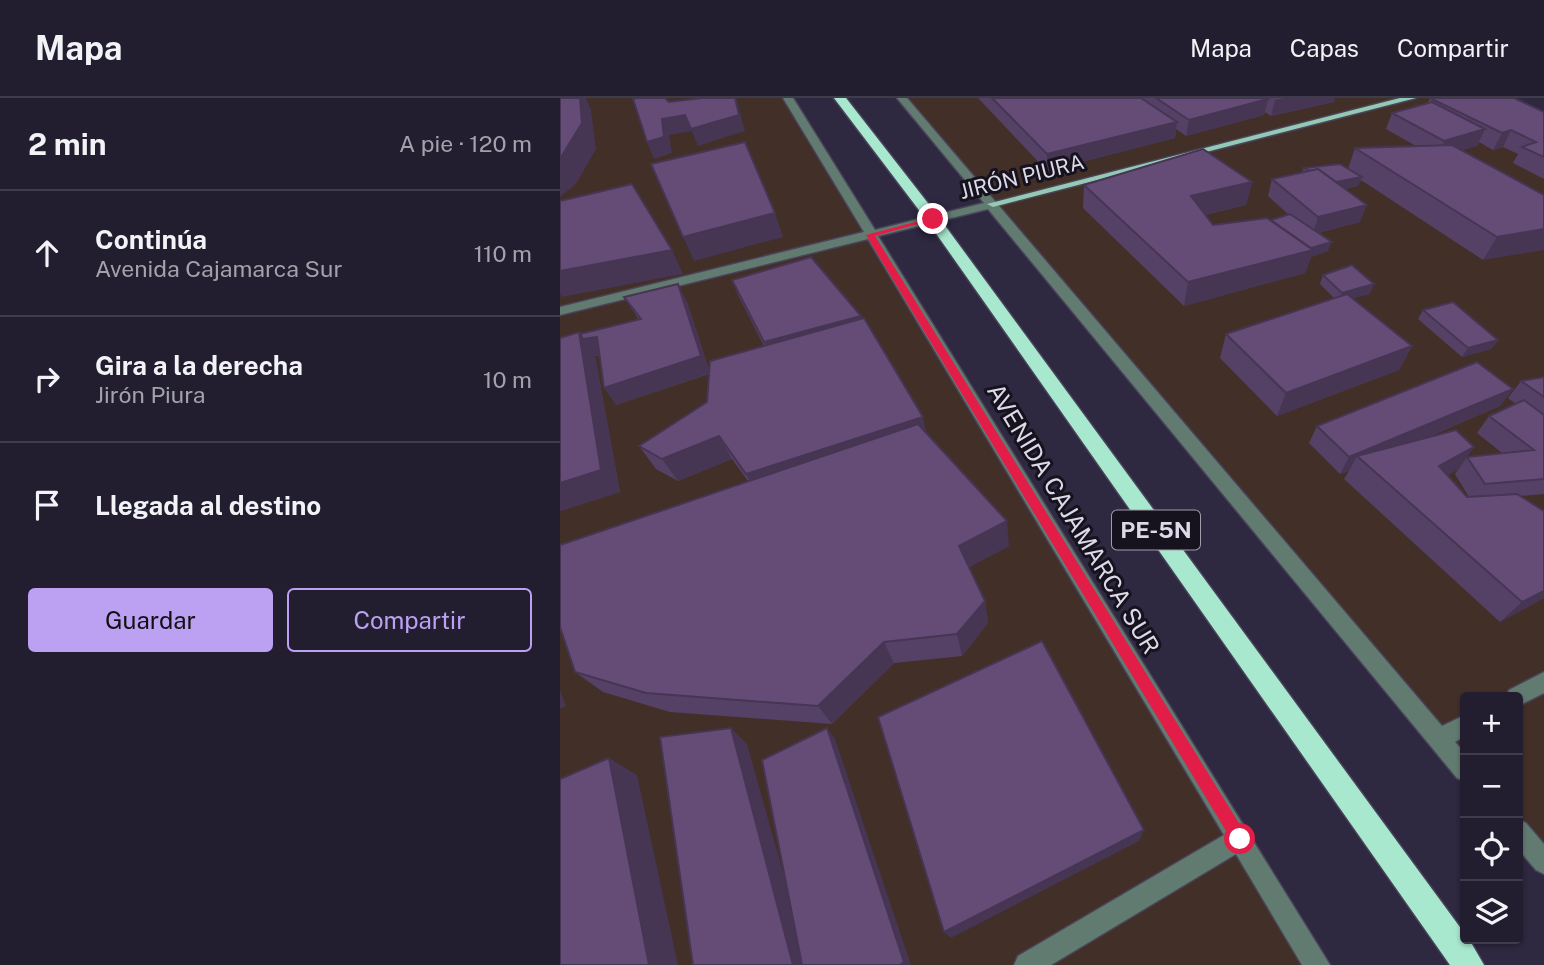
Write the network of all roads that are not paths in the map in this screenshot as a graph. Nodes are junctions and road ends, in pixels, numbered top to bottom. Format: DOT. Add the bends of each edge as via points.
graph roads {
  1 [pos="788,98"];
  2 [pos="840,98"];
  3 [pos="902,98"];
  4 [pos="1411,98"];
  5 [pos="993,204"];
  6 [pos="933,219"];
  7 [pos="870,235"];
  8 [pos="560,311"];
  9 [pos="1544,682"];
  10 [pos="1523,693"];
  11 [pos="1460,728"];
  12 [pos="1439,739"];
  13 [pos="1460,763"];
  14 [pos="1523,837"];
  15 [pos="1240,839"];
  16 [pos="1544,862"];
  17 [pos="1027,965"];
  18 [pos="1317,965"];
  19 [pos="1469,965"];
  1 -- 7 [label="street, AVENIDA CAJAMARCA SUR"];
  2 -- 6 [label="highway, PE-5N"];
  3 -- 5 [label="street"];
  4 -- 5 [label="main road, JIRÓN PIURA"];
  5 -- 6 [label="street, JIRÓN PIURA"];
  5 -- 12 [label="street"];
  6 -- 7 [label="street, JIRÓN PIURA"];
  6 -- 19 [label="highway, PE-5N"];
  7 -- 8 [label="street, JIRÓN PIURA"];
  7 -- 15 [label="street, AVENIDA CAJAMARCA SUR"];
  9 -- 10 [label="street"];
  11 -- 12 [label="street"];
  12 -- 13 [label="street"];
  14 -- 16 [label="street"];
  15 -- 17 [label="street"];
  15 -- 18 [label="street, AVENIDA CAJAMARCA SUR"];
}
